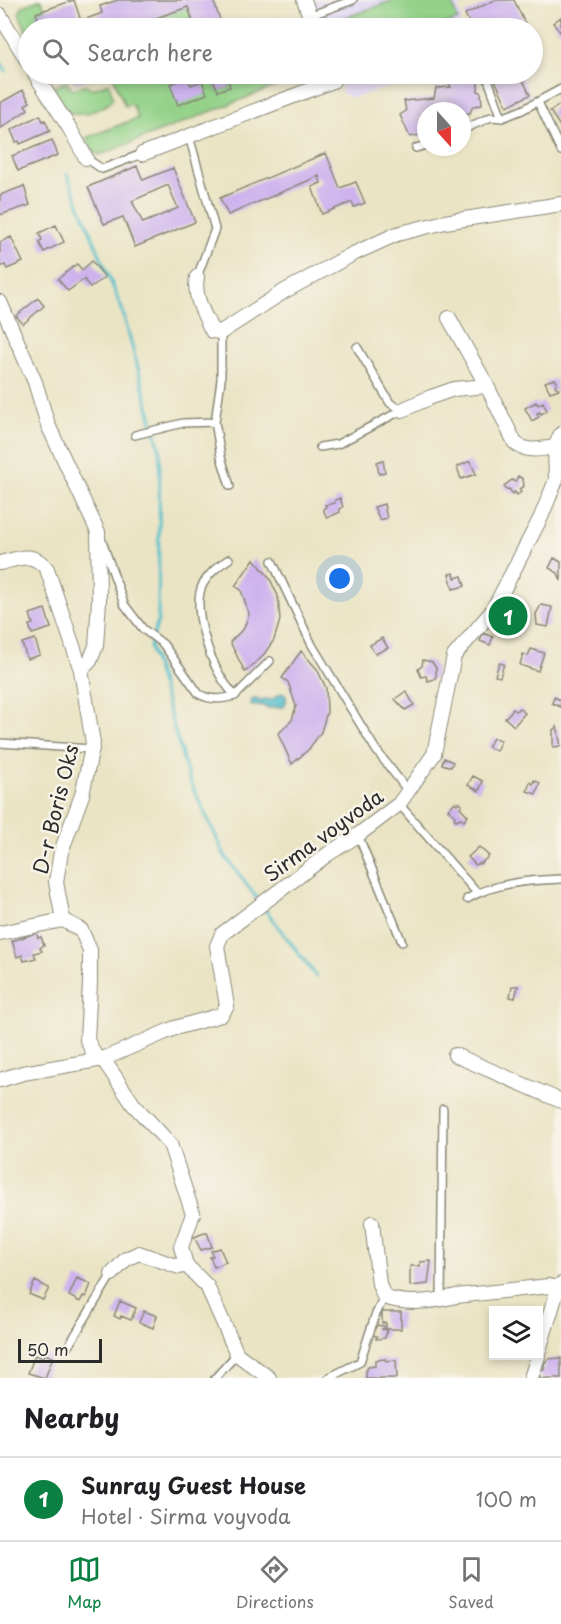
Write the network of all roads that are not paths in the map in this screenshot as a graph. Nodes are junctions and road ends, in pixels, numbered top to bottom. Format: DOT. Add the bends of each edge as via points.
graph roads {
  1 [pos="304,0"];
  2 [pos="353,0"];
  3 [pos="0,15"];
  4 [pos="311,18"];
  5 [pos="319,18"];
  6 [pos="18,46"];
  7 [pos="41,84"];
  8 [pos="315,84"];
  9 [pos="490,84"];
  10 [pos="561,89"];
  11 [pos="538,102"];
  12 [pos="502,118"];
  13 [pos="471,126"];
  14 [pos="189,136"];
  15 [pos="561,151"];
  16 [pos="142,154"];
  17 [pos="86,158"];
  18 [pos="561,204"];
  19 [pos="196,277"];
  20 [pos="0,302"];
  21 [pos="449,318"];
  22 [pos="4,321"];
  23 [pos="221,332"];
  24 [pos="357,347"];
  25 [pos="487,386"];
  26 [pos="402,410"];
  27 [pos="215,422"];
  28 [pos="561,434"];
  29 [pos="135,435"];
  30 [pos="320,447"];
  31 [pos="555,447"];
  32 [pos="559,484"];
  33 [pos="230,486"];
  34 [pos="98,532"];
  35 [pos="229,559"];
  36 [pos="272,561"];
  37 [pos="0,563"];
  38 [pos="270,661"];
  39 [pos="81,670"];
  40 [pos="235,696"];
  41 [pos="0,743"];
  42 [pos="92,749"];
  43 [pos="408,792"];
  44 [pos="399,804"];
  45 [pos="358,835"];
  46 [pos="561,879"];
  47 [pos="477,893"];
  48 [pos="467,898"];
  49 [pos="63,920"];
  50 [pos="0,933"];
  51 [pos="402,942"];
  52 [pos="455,1055"];
  53 [pos="103,1059"];
  54 [pos="0,1080"];
  55 [pos="561,1101"];
  56 [pos="443,1108"];
  57 [pos="372,1223"];
  58 [pos="186,1265"];
  59 [pos="112,1274"];
  60 [pos="560,1286"];
  61 [pos="384,1297"];
  62 [pos="441,1300"];
  63 [pos="543,1339"];
  64 [pos="69,1345"];
  65 [pos="237,1354"];
  66 [pos="536,1360"];
  67 [pos="215,1378"];
  68 [pos="269,1378"];
  69 [pos="328,1378"];
  70 [pos="531,1378"];
  1 -- 4 [label="street"];
  2 -- 5 [label="lane"];
  3 -- 6 [label="street"];
  7 -- 17 [label="street"];
  8 -- 14 [label="street"];
  9 -- 12 [label="lane"];
  10 -- 11 [label="lane"];
  11 -- 12 [label="lane"];
  11 -- 15 [label="lane"];
  12 -- 13 [label="lane" via="491,117"];
  14 -- 16 [label="street"];
  14 -- 19 [label="lane" via="215,229"];
  16 -- 17 [label="lane" via="102,169"];
  18 -- 23 [label="street" via="445,222 397,234 283,292"];
  19 -- 23 [label="street" via="201,307 212,330"];
  20 -- 22 [label="street"];
  21 -- 25 [label="street"];
  22 -- 34 [label="street" via="35,382 48,425"];
  23 -- 27 [label="lane" via="221,380"];
  24 -- 26 [label="lane" via="390,403"];
  25 -- 26 [label="street" via="454,389"];
  25 -- 31 [label="street" via="515,443 523,449"];
  26 -- 30 [label="lane" via="338,444"];
  27 -- 29 [label="lane" via="183,423"];
  27 -- 33 [label="lane"];
  28 -- 31 [label="street, Sirma voyvoda"];
  31 -- 32 [label="street, Sirma voyvoda"];
  32 -- 43 [label="street, Sirma voyvoda" via="493,610 454,656 434,754"];
  34 -- 39 [label="street" via="96,646"];
  34 -- 40 [label="lane" via="124,604 143,629 163,644 199,694 221,700"];
  35 -- 40 [label="lane" via="211,572 198,599 207,642 220,676"];
  36 -- 43 [label="lane" via="312,645 376,750"];
  37 -- 39 [label="street, D-r Boris Oks" via="25,557 39,559 47,569"];
  38 -- 40 [label="lane"];
  39 -- 42 [label="street, D-r Boris Oks"];
  41 -- 42 [label="lane"];
  42 -- 49 [label="street, D-r Boris Oks" via="82,795 61,852 56,882"];
  43 -- 44 [label="street, Sirma voyvoda"];
  44 -- 45 [label="street, Sirma voyvoda"];
  44 -- 47 [label="lane"];
  45 -- 51 [label="lane"];
  45 -- 53 [label="street, Sirma voyvoda" via="222,934 217,946 227,1006 215,1017 175,1028"];
  46 -- 47 [label="lane" via="515,883"];
  47 -- 48 [label="lane"];
  49 -- 50 [label="street"];
  49 -- 53 [label="street" via="81,930 90,950 87,1040 95,1056"];
  52 -- 55 [label="street"];
  53 -- 54 [label="street, Sirma voyvoda"];
  53 -- 58 [label="street" via="133,1104 170,1144 193,1214 181,1246"];
  56 -- 62 [label="lane"];
  57 -- 61 [label="street"];
  58 -- 59 [label="street" via="179,1267 139,1253 126,1259"];
  58 -- 65 [label="street" via="207,1286"];
  59 -- 64 [label="lane"];
  60 -- 62 [label="street"];
  60 -- 63 [label="street"];
  61 -- 62 [label="street" via="399,1302"];
  61 -- 69 [label="lane" via="360,1362"];
  65 -- 67 [label="lane"];
  65 -- 68 [label="street"];
  66 -- 70 [label="street"];
}
